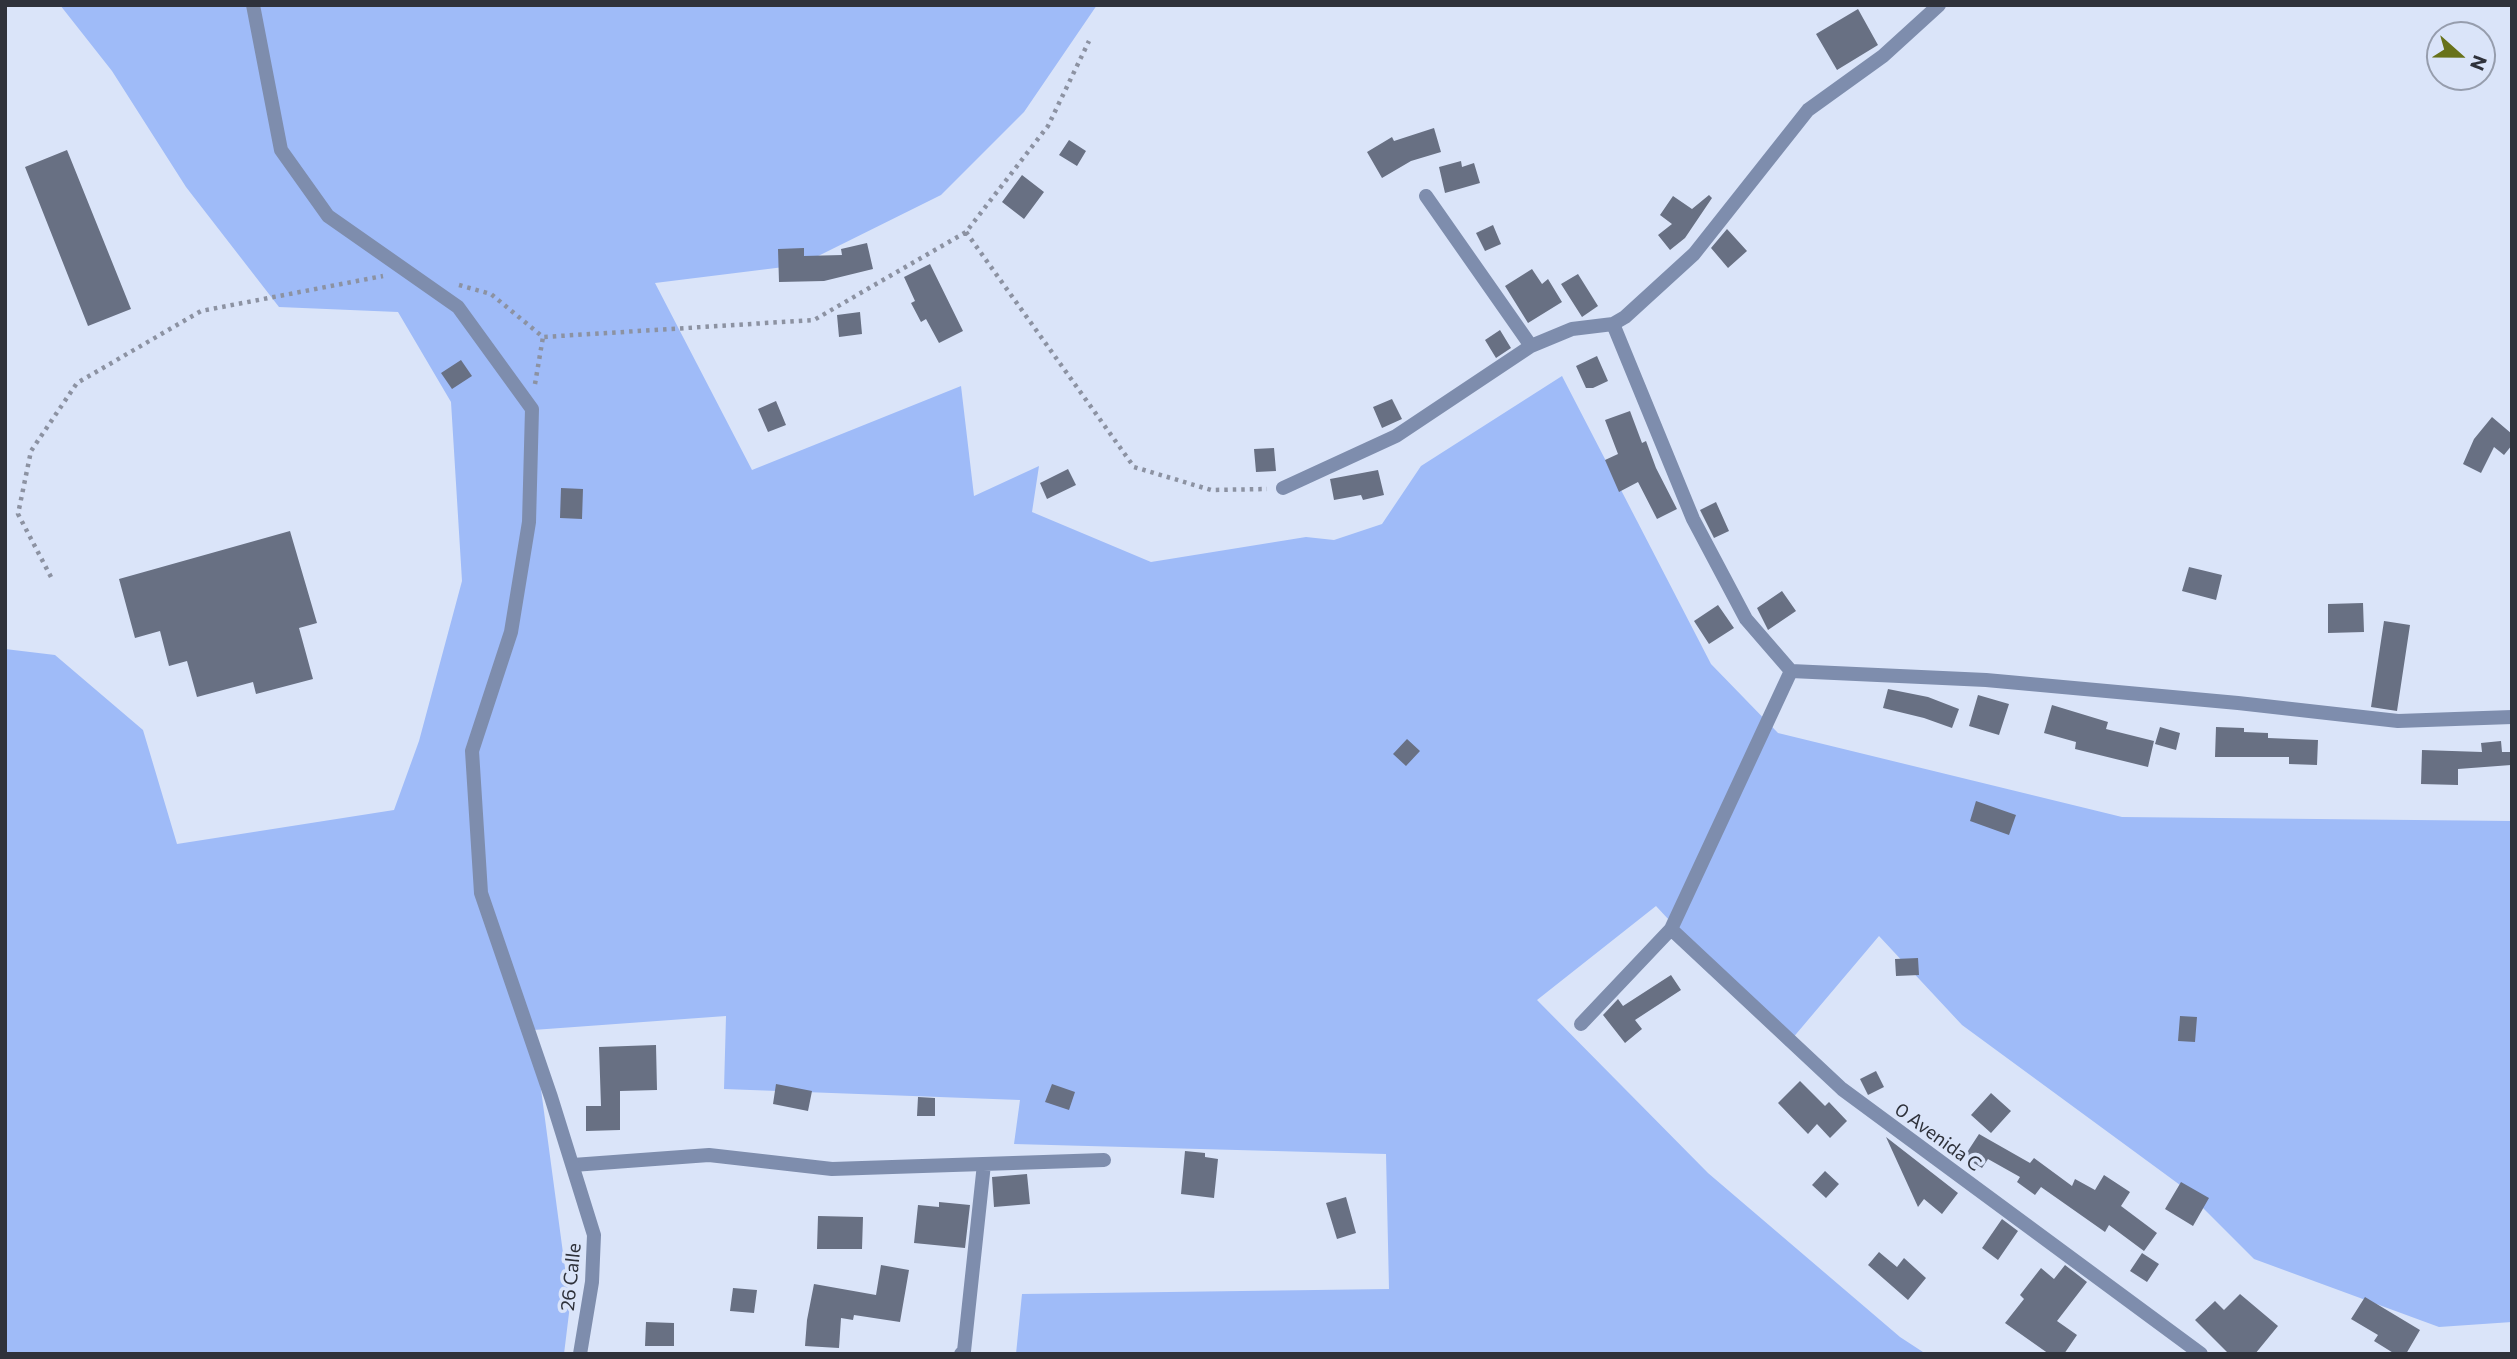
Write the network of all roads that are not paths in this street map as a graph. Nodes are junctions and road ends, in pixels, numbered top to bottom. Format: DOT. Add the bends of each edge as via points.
graph roads {
  1 [pos="253,5"];
  2 [pos="1939,5"];
  3 [pos="1426,196"];
  4 [pos="1612,324"];
  5 [pos="1531,346"];
  6 [pos="1283,488"];
  7 [pos="1791,671"];
  8 [pos="2512,717"];
  9 [pos="1671,929"];
  10 [pos="1581,1024"];
  11 [pos="1104,1160"];
  12 [pos="984,1164"];
  13 [pos="573,1165"];
  14 [pos="580,1354"];
  15 [pos="961,1354"];
  16 [pos="2201,1354"];
  1 -- 13 [label="street, 26 Calle" via="281,150 328,216 458,307 532,409 529,522 516,605 472,751 481,893"];
  2 -- 4 [label="street" via="1882,56 1808,110 1694,254"];
  3 -- 5 [label="street"];
  4 -- 5 [label="street" via="1572,329"];
  4 -- 7 [label="street" via="1693,519 1746,619"];
  5 -- 6 [label="street" via="1396,436"];
  7 -- 8 [label="street" via="1986,680 2398,721"];
  7 -- 9 [label="street"];
  9 -- 10 [label="street"];
  9 -- 16 [label="street, 0 Avenida C" via="1842,1089"];
  11 -- 12 [label="street"];
  12 -- 13 [label="street" via="832,1169 709,1155"];
  12 -- 15 [label="street"];
  13 -- 14 [label="street, 26 Calle" via="594,1235 592,1282"];
}
